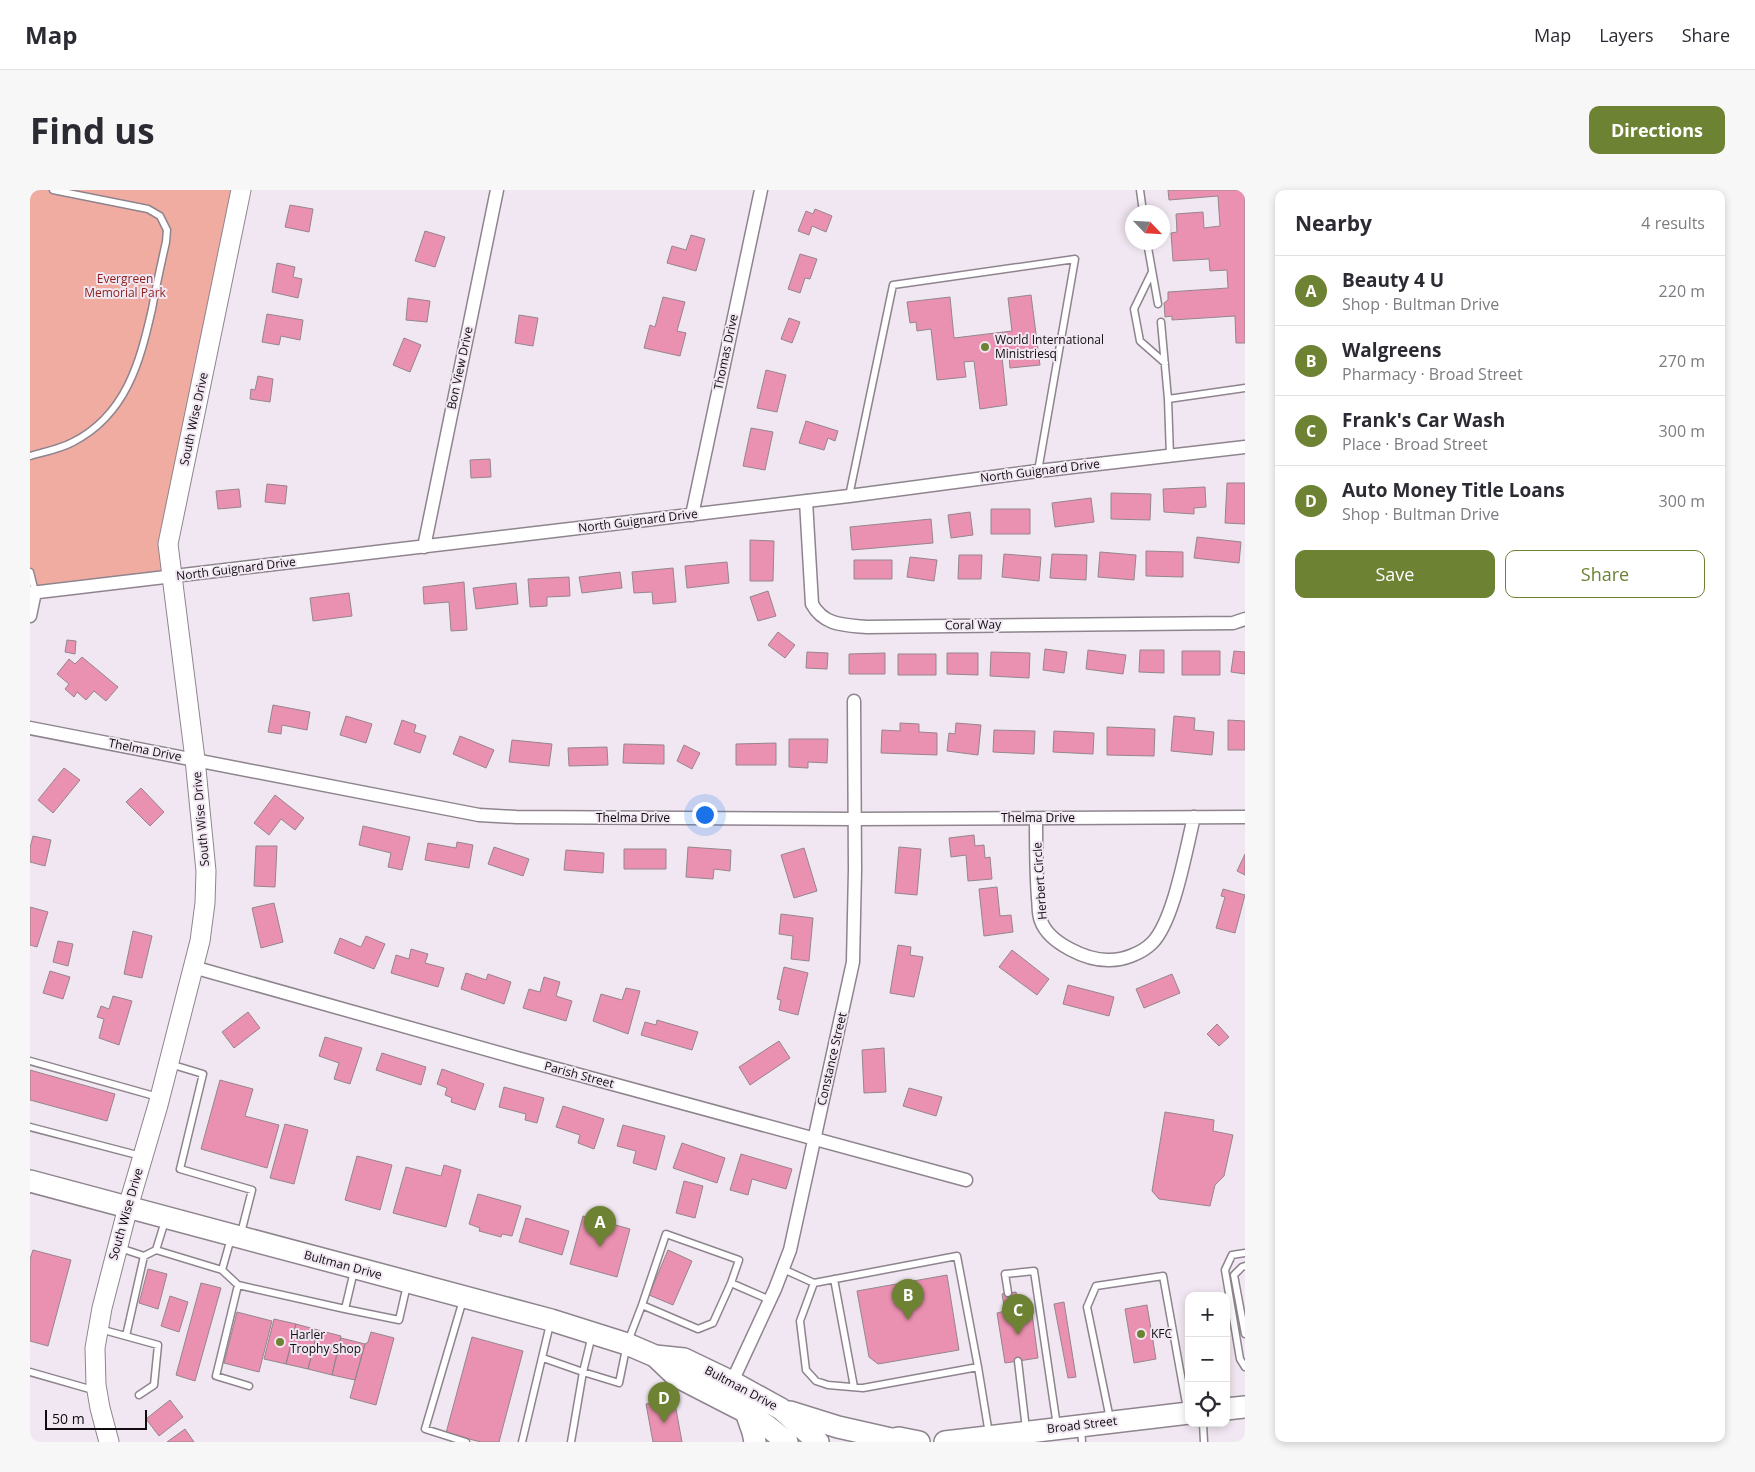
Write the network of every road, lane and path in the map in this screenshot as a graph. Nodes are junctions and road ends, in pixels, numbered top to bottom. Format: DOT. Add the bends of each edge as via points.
graph roads {
  1 [pos="53,190"];
  2 [pos="241,190"];
  3 [pos="497,190"];
  4 [pos="761,190"];
  5 [pos="1140,190"];
  6 [pos="1142,205"];
  7 [pos="1149,250"];
  8 [pos="1152,272"];
  9 [pos="1158,304"];
  10 [pos="1161,322"];
  11 [pos="1164,363"];
  12 [pos="1245,388"];
  13 [pos="1168,399"];
  14 [pos="1245,447"];
  15 [pos="30,456"];
  16 [pos="1170,456"];
  17 [pos="1038,471"];
  18 [pos="848,496"];
  19 [pos="806,501"];
  20 [pos="692,515"];
  21 [pos="424,547"];
  22 [pos="30,572"];
  23 [pos="171,577"];
  24 [pos="32,592"];
  25 [pos="30,616"];
  26 [pos="1245,620"];
  27 [pos="854,701"];
  28 [pos="30,728"];
  29 [pos="195,759"];
  30 [pos="1194,817"];
  31 [pos="1245,817"];
  32 [pos="1036,818"];
  33 [pos="854,819"];
  34 [pos="192,967"];
  35 [pos="30,1061"];
  36 [pos="168,1064"];
  37 [pos="160,1097"];
  38 [pos="30,1128"];
  39 [pos="814,1139"];
  40 [pos="142,1157"];
  41 [pos="966,1180"];
  42 [pos="30,1181"];
  43 [pos="128,1207"];
  44 [pos="166,1217"];
  45 [pos="236,1236"];
  46 [pos="117,1247"];
  47 [pos="156,1250"];
  48 [pos="1245,1253"];
  49 [pos="144,1256"];
  50 [pos="1245,1266"];
  51 [pos="354,1268"];
  52 [pos="783,1269"];
  53 [pos="222,1270"];
  54 [pos="834,1279"];
  55 [pos="408,1282"];
  56 [pos="731,1282"];
  57 [pos="814,1283"];
  58 [pos="238,1285"];
  59 [pos="1008,1293"];
  60 [pos="464,1297"];
  61 [pos="770,1300"];
  62 [pos="642,1305"];
  63 [pos="345,1309"];
  64 [pos="551,1320"];
  65 [pos="99,1329"];
  66 [pos="592,1333"];
  67 [pos="1245,1334"];
  68 [pos="126,1336"];
  69 [pos="627,1344"];
  70 [pos="543,1358"];
  71 [pos="1018,1361"];
  72 [pos="978,1367"];
  73 [pos="1245,1367"];
  74 [pos="30,1372"];
  75 [pos="584,1372"];
  76 [pos="1186,1382"];
  77 [pos="249,1386"];
  78 [pos="854,1387"];
  79 [pos="97,1391"];
  80 [pos="728,1391"];
  81 [pos="139,1395"];
  82 [pos="1245,1407"];
  83 [pos="781,1409"];
  84 [pos="1230,1409"];
  85 [pos="746,1412"];
  86 [pos="1185,1416"];
  87 [pos="1110,1421"];
  88 [pos="1198,1427"];
  89 [pos="1058,1428"];
  90 [pos="1027,1431"];
  91 [pos="1082,1433"];
  92 [pos="989,1436"];
  93 [pos="885,1441"];
  94 [pos="109,1442"];
  95 [pos="466,1442"];
  96 [pos="522,1442"];
  97 [pos="571,1442"];
  98 [pos="755,1442"];
  99 [pos="787,1442"];
  100 [pos="818,1442"];
  101 [pos="919,1442"];
  102 [pos="946,1442"];
  103 [pos="1204,1442"];
  1 -- 15 [label="lane" via="148,209 160,216 167,230 166,242 142,351 120,400 102,422 73,442"];
  2 -- 23 [label="main road, South Wise Drive" via="168,544"];
  3 -- 21 [label="street, Bon View Drive"];
  4 -- 20 [label="street, Thomas Drive"];
  5 -- 6 [label="lane"];
  7 -- 8 [label="lane"];
  8 -- 9 [label="lane"];
  8 -- 11 [label="lane" via="1134,309 1140,341"];
  10 -- 11 [label="lane"];
  11 -- 13 [label="lane"];
  12 -- 13 [label="lane"];
  13 -- 16 [label="lane"];
  14 -- 16 [label="street, North Guignard Drive"];
  16 -- 17 [label="street, North Guignard Drive"];
  17 -- 18 [label="street, North Guignard Drive"];
  17 -- 18 [label="lane" via="1075,259 893,285"];
  18 -- 19 [label="street, North Guignard Drive"];
  19 -- 20 [label="street, North Guignard Drive"];
  19 -- 26 [label="street, Coral Way" via="812,604 816,613 834,624 1233,623"];
  20 -- 21 [label="street, North Guignard Drive"];
  21 -- 23 [label="street, North Guignard Drive"];
  22 -- 24 [label="lane"];
  23 -- 24 [label="street, North Guignard Drive"];
  23 -- 29 [label="main road, South Wise Drive"];
  24 -- 25 [label="street"];
  27 -- 33 [label="street, Constance Street"];
  28 -- 29 [label="street, Thelma Drive"];
  29 -- 33 [label="street, Thelma Drive" via="479,815"];
  29 -- 34 [label="main road, South Wise Drive" via="206,871 200,941"];
  30 -- 31 [label="street, Thelma Drive"];
  30 -- 32 [label="street, Thelma Drive"];
  30 -- 32 [label="street, Herbert Circle" via="1169,914 1160,930 1140,951 1111,960 1095,959 1077,952 1046,931 1040,919"];
  32 -- 33 [label="street, Thelma Drive"];
  33 -- 39 [label="street, Constance Street" via="853,962"];
  34 -- 36 [label="main road, South Wise Drive"];
  34 -- 39 [label="street, Parish Street"];
  35 -- 37 [label="lane"];
  36 -- 37 [label="main road, South Wise Drive"];
  36 -- 45 [label="lane" via="203,1074 180,1169 252,1190"];
  37 -- 40 [label="main road, South Wise Drive"];
  38 -- 40 [label="lane"];
  39 -- 41 [label="street, Parish Street"];
  39 -- 52 [label="street, Constance Street"];
  40 -- 43 [label="main road, South Wise Drive"];
  42 -- 43 [label="highway, Bultman Drive"];
  43 -- 44 [label="highway, Bultman Drive"];
  43 -- 46 [label="main road, South Wise Drive"];
  44 -- 45 [label="highway, Bultman Drive"];
  44 -- 47 [label="lane"];
  45 -- 51 [label="highway, Bultman Drive"];
  45 -- 53 [label="lane"];
  46 -- 49 [label="lane"];
  46 -- 65 [label="main road, South Wise Drive"];
  47 -- 49 [label="lane"];
  47 -- 53 [label="lane"];
  48 -- 73 [label="lane" via="1232,1255 1225,1270 1240,1359"];
  49 -- 68 [label="lane"];
  50 -- 67 [label="lane" via="1234,1275"];
  51 -- 55 [label="highway, Bultman Drive"];
  51 -- 63 [label="lane"];
  52 -- 57 [label="lane"];
  52 -- 61 [label="street, Constance Street"];
  53 -- 58 [label="lane"];
  54 -- 57 [label="lane"];
  54 -- 72 [label="lane" via="956,1256"];
  54 -- 78 [label="lane"];
  55 -- 60 [label="highway, Bultman Drive"];
  55 -- 63 [label="lane" via="399,1320"];
  56 -- 61 [label="lane"];
  56 -- 62 [label="lane" via="713,1323 698,1329"];
  56 -- 62 [label="lane" via="739,1260 666,1234"];
  57 -- 78 [label="lane" via="800,1321 806,1370 816,1381"];
  58 -- 63 [label="lane"];
  58 -- 77 [label="lane" via="216,1376"];
  59 -- 89 [label="lane" via="1005,1274 1034,1271"];
  60 -- 64 [label="highway, Bultman Drive"];
  60 -- 95 [label="lane" via="425,1429"];
  61 -- 80 [label="street, Constance Street"];
  62 -- 69 [label="lane"];
  64 -- 66 [label="highway, Bultman Drive"];
  64 -- 70 [label="lane"];
  65 -- 68 [label="lane"];
  65 -- 79 [label="main road, South Wise Drive" via="95,1348"];
  66 -- 69 [label="highway, Bultman Drive"];
  66 -- 75 [label="lane"];
  68 -- 81 [label="lane" via="158,1344 154,1385"];
  69 -- 75 [label="lane" via="619,1383"];
  69 -- 80 [label="highway, Bultman Drive" via="655,1356 676,1376"];
  70 -- 75 [label="lane"];
  70 -- 96 [label="lane"];
  71 -- 90 [label="lane"];
  72 -- 78 [label="lane"];
  72 -- 92 [label="lane"];
  74 -- 79 [label="lane"];
  75 -- 97 [label="lane"];
  76 -- 87 [label="lane" via="1163,1276 1096,1286 1087,1307"];
  79 -- 94 [label="main road, South Wise Drive"];
  80 -- 83 [label="highway, Bultman Drive"];
  80 -- 85 [label="highway, Bultman Drive"];
  82 -- 84 [label="highway"];
  83 -- 93 [label="highway"];
  83 -- 100 [label="highway, Bultman Drive"];
  85 -- 98 [label="highway"];
  85 -- 99 [label="highway, Bultman Drive"];
  86 -- 87 [label="highway, Broad Street"];
  87 -- 91 [label="highway, Broad Street"];
  88 -- 103 [label="lane"];
  89 -- 90 [label="highway, Broad Street"];
  89 -- 91 [label="highway, Broad Street"];
  90 -- 92 [label="highway, Broad Street"];
  92 -- 102 [label="highway, Broad Street"];
  93 -- 101 [label="highway" via="899,1438"];
}
